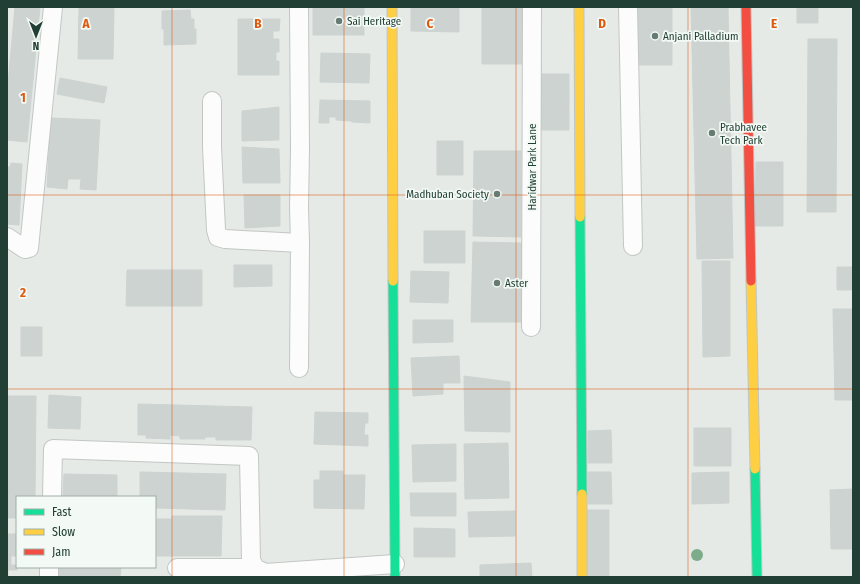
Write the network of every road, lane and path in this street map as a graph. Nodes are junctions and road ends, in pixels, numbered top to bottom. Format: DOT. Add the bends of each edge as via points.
graph roads {
  1 [pos="53,7"];
  2 [pos="299,7"];
  3 [pos="392,7"];
  4 [pos="532,7"];
  5 [pos="579,7"];
  6 [pos="628,7"];
  7 [pos="746,7"];
  8 [pos="212,101"];
  9 [pos="7,237"];
  10 [pos="300,243"];
  11 [pos="633,246"];
  12 [pos="531,327"];
  13 [pos="299,368"];
  14 [pos="52,496"];
  15 [pos="177,568"];
  16 [pos="255,568"];
  17 [pos="395,570"];
  18 [pos="582,577"];
  19 [pos="757,577"];
  1 -- 9 [label="street" via="29,248 25,249"];
  2 -- 10 [label="street"];
  3 -- 17 [label="street"];
  4 -- 12 [label="street, Haridwar Park Lane"];
  5 -- 18 [label="street"];
  6 -- 11 [label="street"];
  7 -- 19 [label="street"];
  8 -- 10 [label="street" via="212,147 218,237"];
  10 -- 13 [label="street"];
  14 -- 16 [label="street" via="54,449 249,456 251,560"];
  15 -- 16 [label="street"];
  16 -- 17 [label="street" via="265,573"];
}
